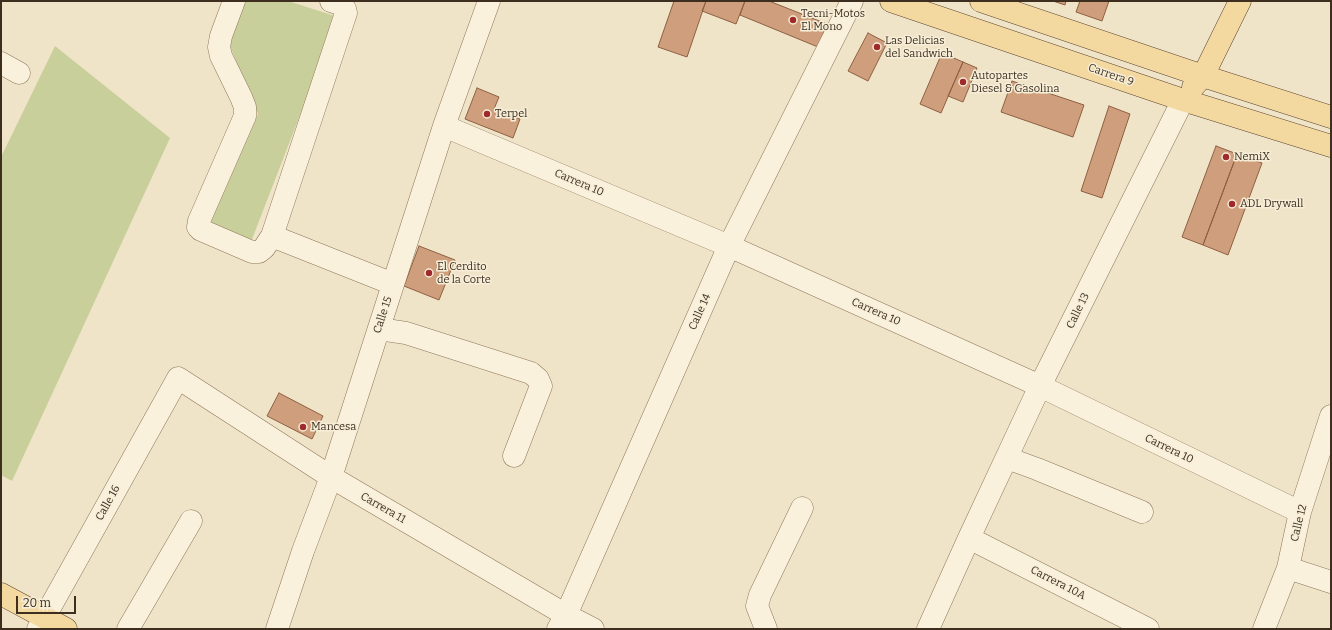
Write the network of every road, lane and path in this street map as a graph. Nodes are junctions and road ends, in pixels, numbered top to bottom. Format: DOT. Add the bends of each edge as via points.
graph roads {
  1 [pos="234,1"];
  2 [pos="331,1"];
  3 [pos="489,1"];
  4 [pos="852,1"];
  5 [pos="891,1"];
  6 [pos="981,1"];
  7 [pos="1240,1"];
  8 [pos="1203,76"];
  9 [pos="1183,100"];
  10 [pos="1331,117"];
  11 [pos="444,126"];
  12 [pos="1331,146"];
  13 [pos="272,236"];
  14 [pos="729,246"];
  15 [pos="393,284"];
  16 [pos="379,328"];
  17 [pos="178,378"];
  18 [pos="1040,386"];
  19 [pos="1331,416"];
  20 [pos="514,456"];
  21 [pos="1007,458"];
  22 [pos="1324,462"];
  23 [pos="331,477"];
  24 [pos="802,508"];
  25 [pos="1142,512"];
  26 [pos="1300,512"];
  27 [pos="191,521"];
  28 [pos="969,538"];
  29 [pos="1288,568"];
  30 [pos="1331,582"];
  31 [pos="1,594"];
  32 [pos="562,622"];
  33 [pos="41,623"];
  34 [pos="66,629"];
  35 [pos="128,629"];
  36 [pos="277,629"];
  37 [pos="593,629"];
  38 [pos="766,629"];
  39 [pos="928,629"];
  40 [pos="1148,629"];
  41 [pos="1264,629"];
  1 -- 13 [label="street" via="219,47 245,107 245,116 198,227 252,252 259,252"];
  2 -- 13 [label="street" via="340,4 346,13"];
  3 -- 11 [label="street, Calle 15"];
  4 -- 14 [label="street, Calle 14"];
  5 -- 9 [label="main road, Carrera 9"];
  6 -- 8 [label="main road"];
  7 -- 8 [label="main road, Calle 13"];
  8 -- 9 [label="main road, Calle 13"];
  8 -- 10 [label="main road"];
  9 -- 12 [label="main road, Carrera 9"];
  9 -- 18 [label="street, Calle 13"];
  11 -- 14 [label="street, Carrera 10"];
  11 -- 15 [label="street, Calle 15"];
  13 -- 15 [label="street"];
  14 -- 18 [label="street, Carrera 10"];
  14 -- 32 [label="street, Calle 14"];
  15 -- 16 [label="street, Calle 15"];
  16 -- 20 [label="street" via="413,335 531,373 538,379 541,386"];
  16 -- 23 [label="street, Calle 15"];
  17 -- 23 [label="street, Carrera 11"];
  17 -- 33 [label="street, Calle 16"];
  18 -- 21 [label="street, Calle 13"];
  18 -- 26 [label="street, Carrera 10"];
  19 -- 22 [label="street, Calle 12"];
  21 -- 25 [label="street"];
  21 -- 28 [label="street, Calle 13"];
  22 -- 26 [label="street, Calle 12"];
  23 -- 32 [label="street, Carrera 11"];
  23 -- 36 [label="street, Calle 15"];
  24 -- 38 [label="street" via="760,595 758,606"];
  26 -- 29 [label="street, Calle 12"];
  27 -- 35 [label="street"];
  28 -- 39 [label="street, Calle 13"];
  28 -- 40 [label="street, Carrera 10A"];
  29 -- 30 [label="street"];
  29 -- 41 [label="street, Calle 12"];
  31 -- 33 [label="main road"];
  32 -- 37 [label="street, Carrera 11"];
  33 -- 34 [label="main road"];
}
